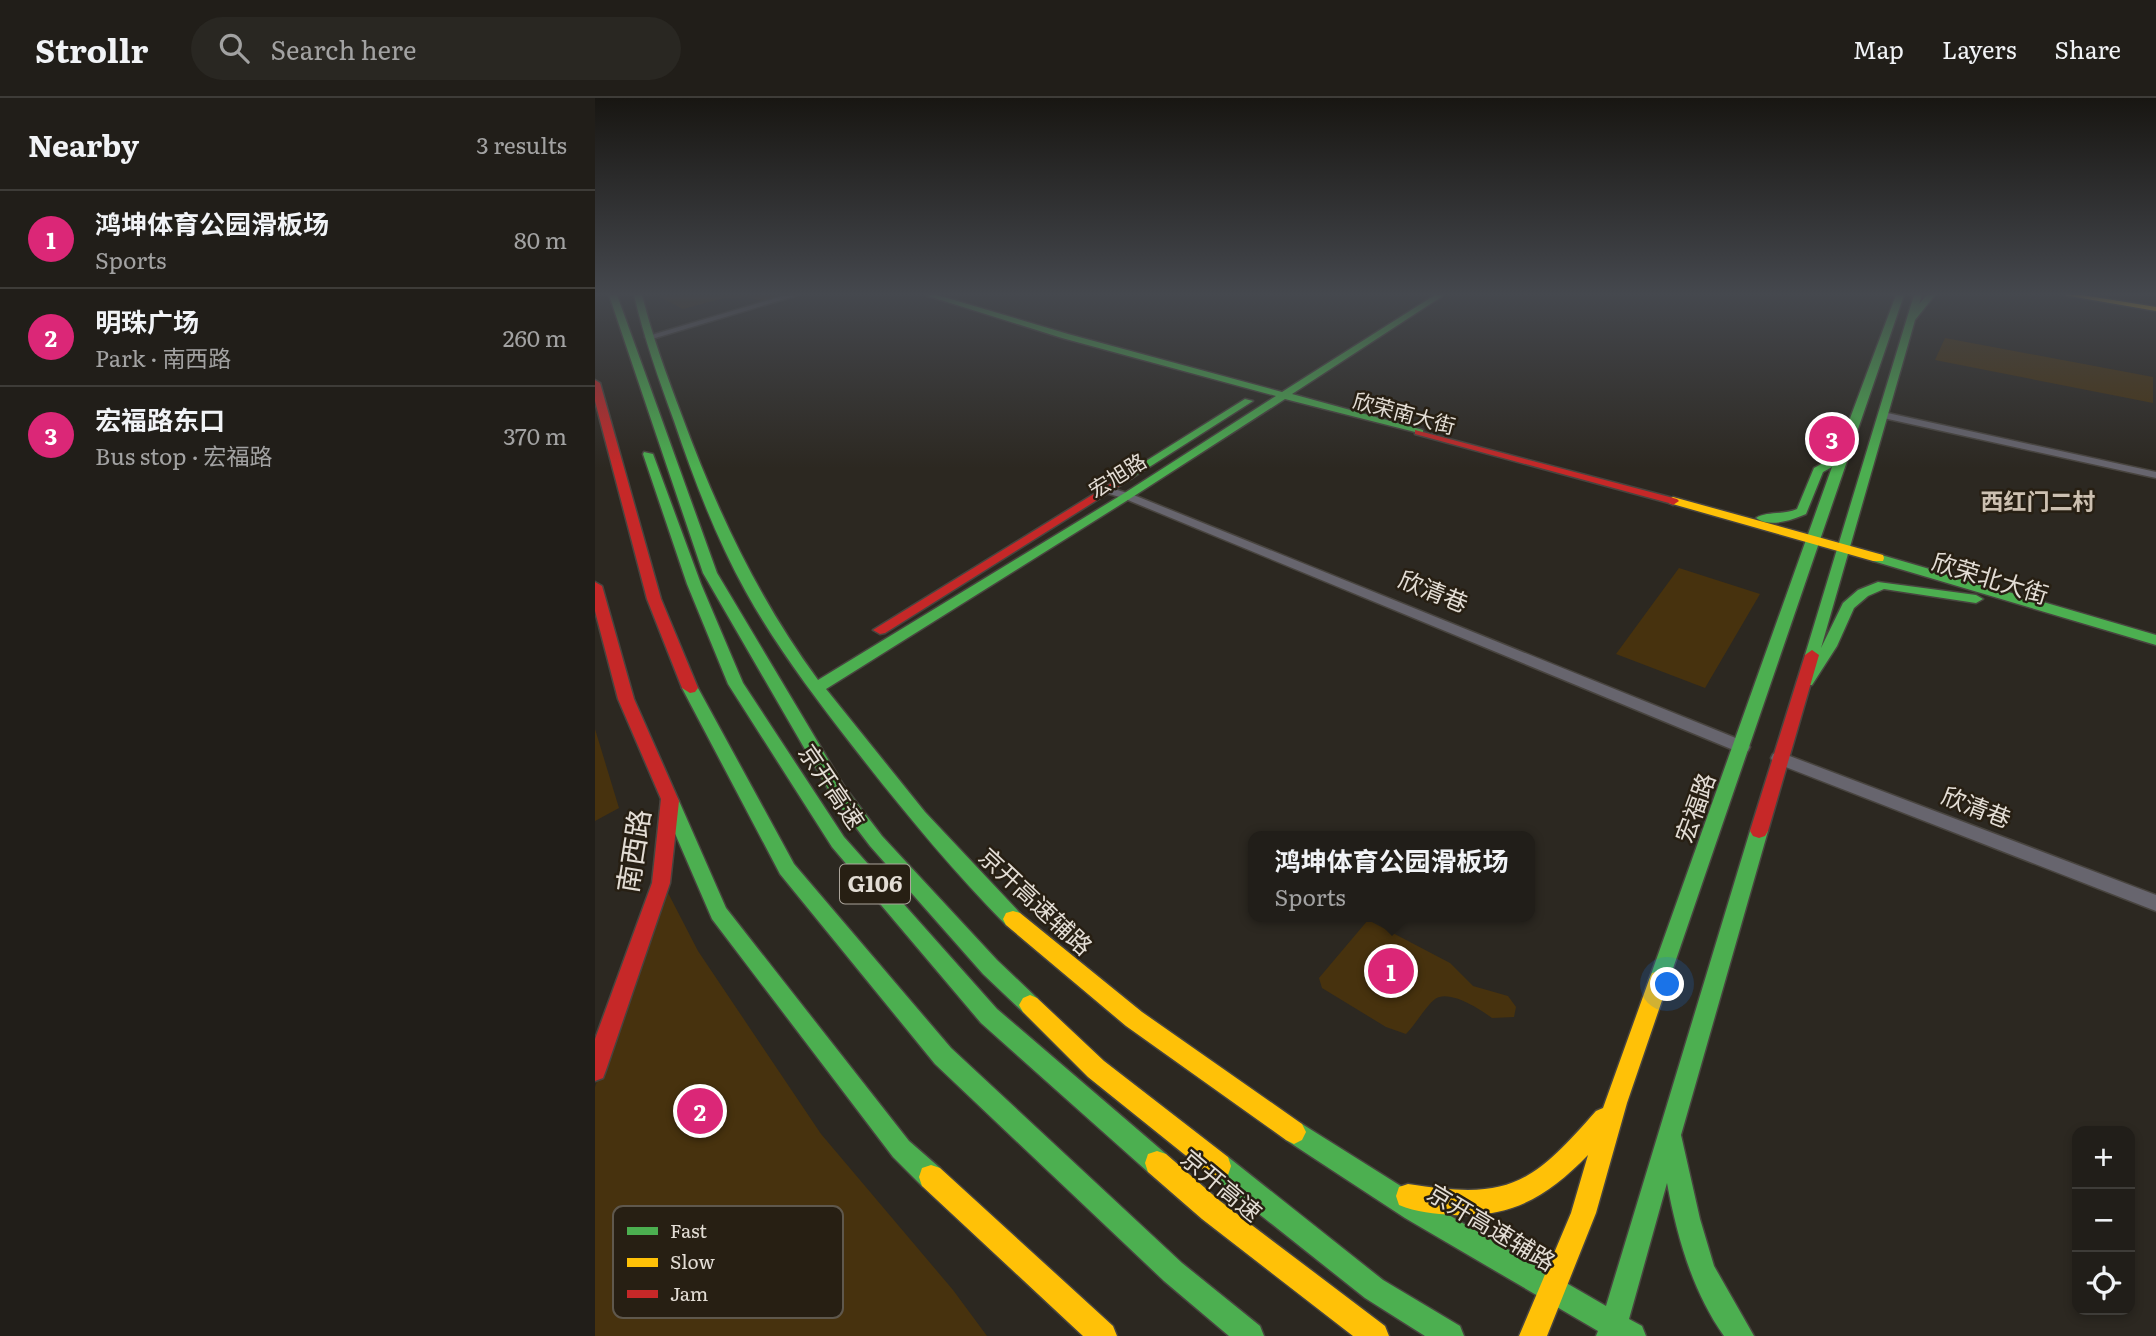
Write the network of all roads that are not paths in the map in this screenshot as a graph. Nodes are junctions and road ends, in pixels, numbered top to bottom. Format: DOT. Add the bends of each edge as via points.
graph roads {
  1 [pos="616,353"];
  2 [pos="633,353"];
  3 [pos="655,353"];
  4 [pos="1123,353"];
  5 [pos="1336,353"];
  6 [pos="1343,353"];
  7 [pos="1878,353"];
  8 [pos="1901,353"];
  9 [pos="595,383"];
  10 [pos="626,383"];
  11 [pos="1271,396"];
  12 [pos="1883,415"];
  13 [pos="642,433"];
  14 [pos="1839,458"];
  15 [pos="2156,475"];
  16 [pos="1103,489"];
  17 [pos="1127,496"];
  18 [pos="1714,512"];
  19 [pos="1813,544"];
  20 [pos="1842,552"];
  21 [pos="595,586"];
  22 [pos="1976,599"];
  23 [pos="2156,640"];
  24 [pos="2156,654"];
  25 [pos="813,682"];
  26 [pos="1802,688"];
  27 [pos="1742,747"];
  28 [pos="1779,758"];
  29 [pos="669,799"];
  30 [pos="2156,903"];
  31 [pos="595,1070"];
  32 [pos="1616,1103"];
  33 [pos="1670,1131"];
  34 [pos="1386,1191"];
  35 [pos="1552,1292"];
  36 [pos="1612,1331"];
  37 [pos="1103,1336"];
  38 [pos="1250,1336"];
  39 [pos="1375,1336"];
  40 [pos="1450,1336"];
  41 [pos="1533,1336"];
  42 [pos="1632,1336"];
  43 [pos="1740,1336"];
  1 -- 10 [label="main road"];
  2 -- 40 [label="main road" via="710,573 838,791 876,841 990,967 1097,1069 1374,1289"];
  3 -- 25 [label="main road, 京开高速辅路" via="741,570"];
  4 -- 11 [label="main road, 欣荣南大街"];
  5 -- 11 [label="main road, 宏旭路"];
  6 -- 11 [label="main road, 宏旭路"];
  7 -- 14 [label="main road, 宏福路"];
  8 -- 12 [label="main road"];
  9 -- 38 [label="main road, G106" via="664,625 695,701 787,869 943,1056 1173,1272"];
  11 -- 16 [label="main road, 宏旭路"];
  11 -- 17 [label="main road, 宏旭路"];
  11 -- 18 [label="main road, 欣荣南大街"];
  11 -- 19 [label="main road, 欣荣南大街"];
  12 -- 15 [label="street"];
  12 -- 20 [label="main road"];
  13 -- 39 [label="main road, 京开高速 / G106" via="694,584 736,684 838,842 989,1016 1211,1210"];
  14 -- 18 [label="main road" via="1818,470 1802,511 1795,515 1765,519"];
  14 -- 19 [label="main road, 宏福路"];
  16 -- 17 [label="street, 欣清巷"];
  16 -- 25 [label="main road, 宏旭路"];
  17 -- 25 [label="main road, 宏旭路"];
  17 -- 27 [label="street, 欣清巷"];
  18 -- 19 [label="main road, 欣荣南大街"];
  19 -- 20 [label="main road, 欣荣北大街"];
  19 -- 27 [label="main road, 宏福路"];
  20 -- 22 [label="main road, 欣荣北大街"];
  20 -- 23 [label="main road, 欣荣北大街"];
  20 -- 26 [label="main road"];
  21 -- 29 [label="main road" via="626,699"];
  22 -- 24 [label="main road, 欣荣北大街"];
  22 -- 26 [label="main road" via="1883,585 1863,593 1848,606 1830,646"];
  25 -- 34 [label="main road, 京开高速辅路" via="907,804 976,880 1067,966 1197,1064"];
  26 -- 28 [label="main road"];
  27 -- 32 [label="main road, 宏福路"];
  28 -- 30 [label="street, 欣清巷"];
  28 -- 33 [label="main road"];
  29 -- 31 [label="main road, 南西路" via="661,883"];
  29 -- 37 [label="main road" via="719,914 901,1149"];
  32 -- 34 [label="main road" via="1571,1159 1526,1194 1491,1205 1447,1206"];
  32 -- 35 [label="main road, 宏福路" via="1583,1213"];
  33 -- 36 [label="main road"];
  33 -- 43 [label="main road" via="1688,1221 1709,1288"];
  34 -- 35 [label="main road, 京开高速辅路"];
  35 -- 36 [label="main road, 京开高速辅路"];
  35 -- 41 [label="main road, 宏福路"];
  36 -- 42 [label="main road, 京开高速辅路"];
}
